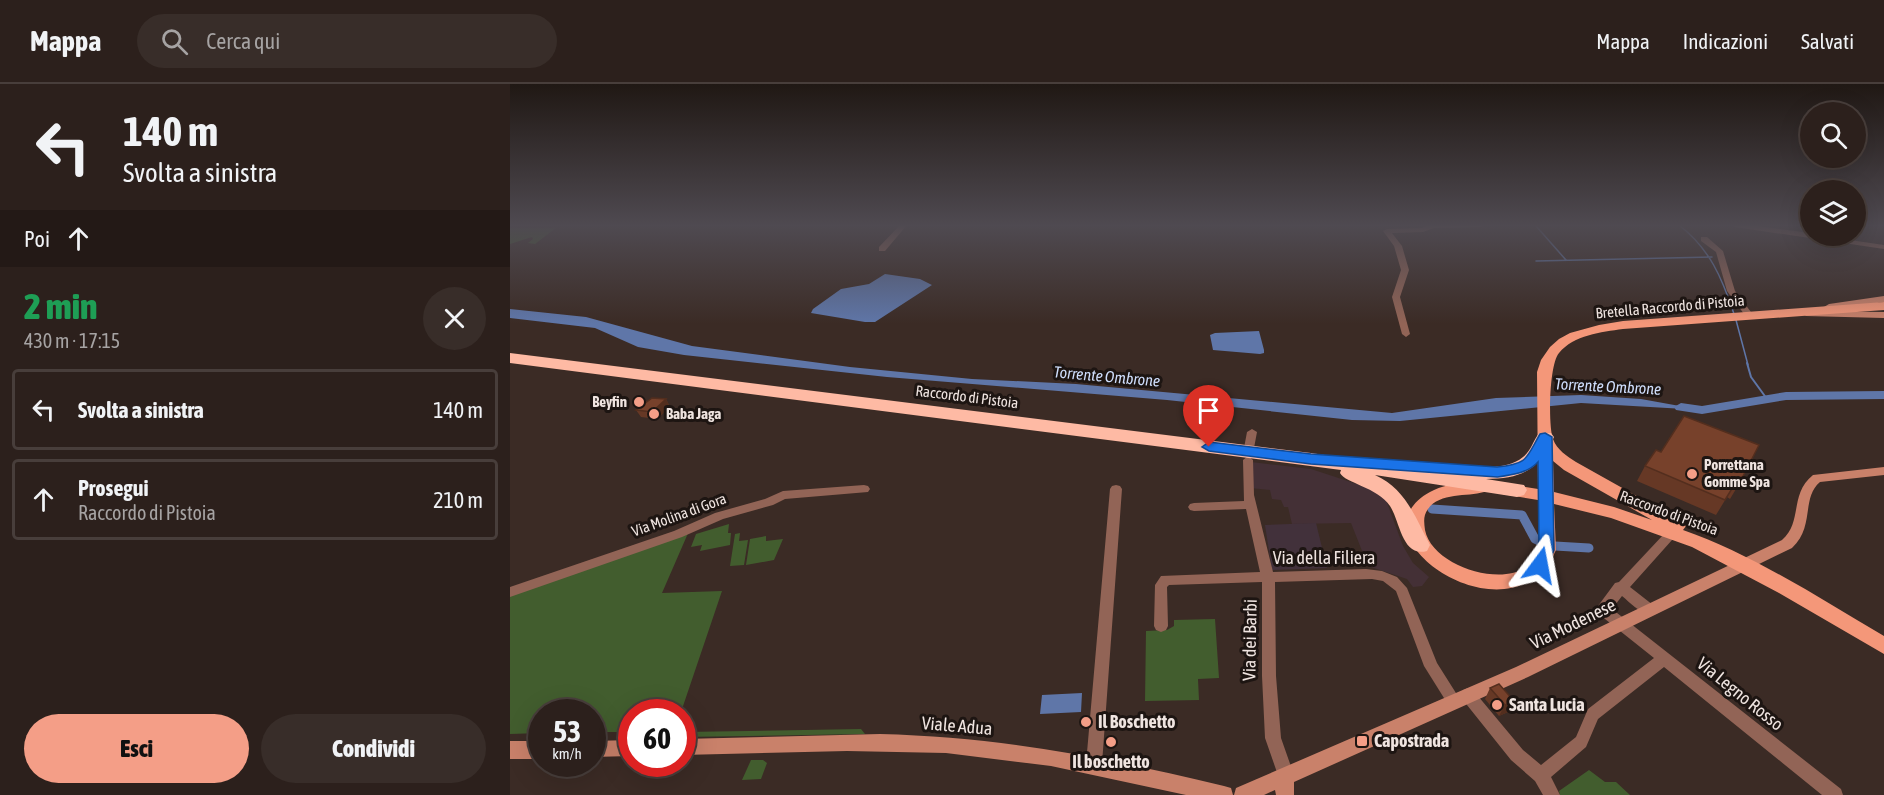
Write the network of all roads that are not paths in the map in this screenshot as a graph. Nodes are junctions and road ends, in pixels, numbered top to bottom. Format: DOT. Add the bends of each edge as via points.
graph roads {
  1 [pos="1402,258"];
  2 [pos="1721,258"];
  3 [pos="1884,299"];
  4 [pos="1884,306"];
  5 [pos="1817,311"];
  6 [pos="1792,313"];
  7 [pos="1884,315"];
  8 [pos="1750,316"];
  9 [pos="1406,334"];
  10 [pos="510,358"];
  11 [pos="510,364"];
  12 [pos="1252,432"];
  13 [pos="1545,437"];
  14 [pos="1314,463"];
  15 [pos="1884,471"];
  16 [pos="864,489"];
  17 [pos="1116,489"];
  18 [pos="1517,490"];
  19 [pos="1250,505"];
  20 [pos="1194,507"];
  21 [pos="1668,537"];
  22 [pos="1420,545"];
  23 [pos="1732,559"];
  24 [pos="1269,576"];
  25 [pos="1620,587"];
  26 [pos="510,592"];
  27 [pos="1648,609"];
  28 [pos="1620,625"];
  29 [pos="1161,626"];
  30 [pos="1884,646"];
  31 [pos="1665,658"];
  32 [pos="1461,698"];
  33 [pos="696,747"];
  34 [pos="510,750"];
  35 [pos="528,750"];
  36 [pos="1094,765"];
  37 [pos="1286,775"];
  38 [pos="1541,775"];
  39 [pos="1191,791"];
  40 [pos="1224,795"];
  41 [pos="1243,795"];
  42 [pos="1285,795"];
  43 [pos="1552,795"];
  44 [pos="1835,795"];
  1 -- 9 [label="street" via="1405,270 1395,297"];
  2 -- 8 [label="street" via="1731,291"];
  3 -- 5 [label="street"];
  4 -- 5 [label="main road, Bretella Raccordo di Pistoia"];
  5 -- 6 [label="main road, Bretella Raccordo di Pistoia"];
  6 -- 7 [label="street"];
  6 -- 8 [label="main road, Bretella Raccordo di Pistoia"];
  8 -- 13 [label="main road, Bretella Raccordo di Pistoia" via="1623,325 1567,339 1554,349 1545,366"];
  10 -- 14 [label="highway, Raccordo di Pistoia"];
  11 -- 14 [label="highway, Raccordo di Pistoia"];
  12 -- 19 [label="street, Via dei Barbi" via="1247,484"];
  13 -- 14 [label="highway" via="1533,460 1504,471"];
  13 -- 22 [label="main road, Bretella Raccordo di Pistoia" via="1546,550 1540,565 1513,580 1471,579 1439,564"];
  13 -- 23 [label="main road" via="1550,449 1565,463"];
  14 -- 18 [label="highway, Raccordo di Pistoia"];
  14 -- 22 [label="highway" via="1362,477 1386,489 1400,505"];
  15 -- 27 [label="street, Via Modenese" via="1833,475 1812,481 1806,490 1794,540"];
  16 -- 26 [label="street, Via Molina di Gora" via="783,495"];
  17 -- 36 [label="street"];
  18 -- 22 [label="main road" via="1458,488 1431,496 1417,509 1414,519"];
  18 -- 23 [label="main road, Raccordo di Pistoia" via="1645,523"];
  19 -- 20 [label="street"];
  19 -- 24 [label="street, Via dei Barbi"];
  21 -- 25 [label="street"];
  23 -- 30 [label="main road, Raccordo di Pistoia"];
  24 -- 29 [label="street, Via della Filiera" via="1166,580 1161,585"];
  24 -- 32 [label="street, Via della Filiera" via="1370,574 1393,580 1403,592 1433,670"];
  24 -- 37 [label="street, Via dei Barbi" via="1272,729"];
  25 -- 27 [label="street"];
  25 -- 28 [label="street" via="1604,608"];
  27 -- 28 [label="street, Via Modenese"];
  28 -- 31 [label="street, Via Legno Rosso"];
  28 -- 32 [label="street, Via Modenese"];
  31 -- 38 [label="street" via="1591,716 1581,742"];
  31 -- 44 [label="street, Via Legno Rosso"];
  32 -- 37 [label="street, Via Modenese"];
  32 -- 38 [label="street"];
  33 -- 36 [label="street, Viale Adua" via="921,743"];
  34 -- 35 [label="street"];
  36 -- 39 [label="street, Viale Adua"];
  37 -- 41 [label="street, Via Modenese"];
  37 -- 42 [label="street"];
  38 -- 43 [label="street"];
  39 -- 40 [label="street, Viale Adua"];
}
